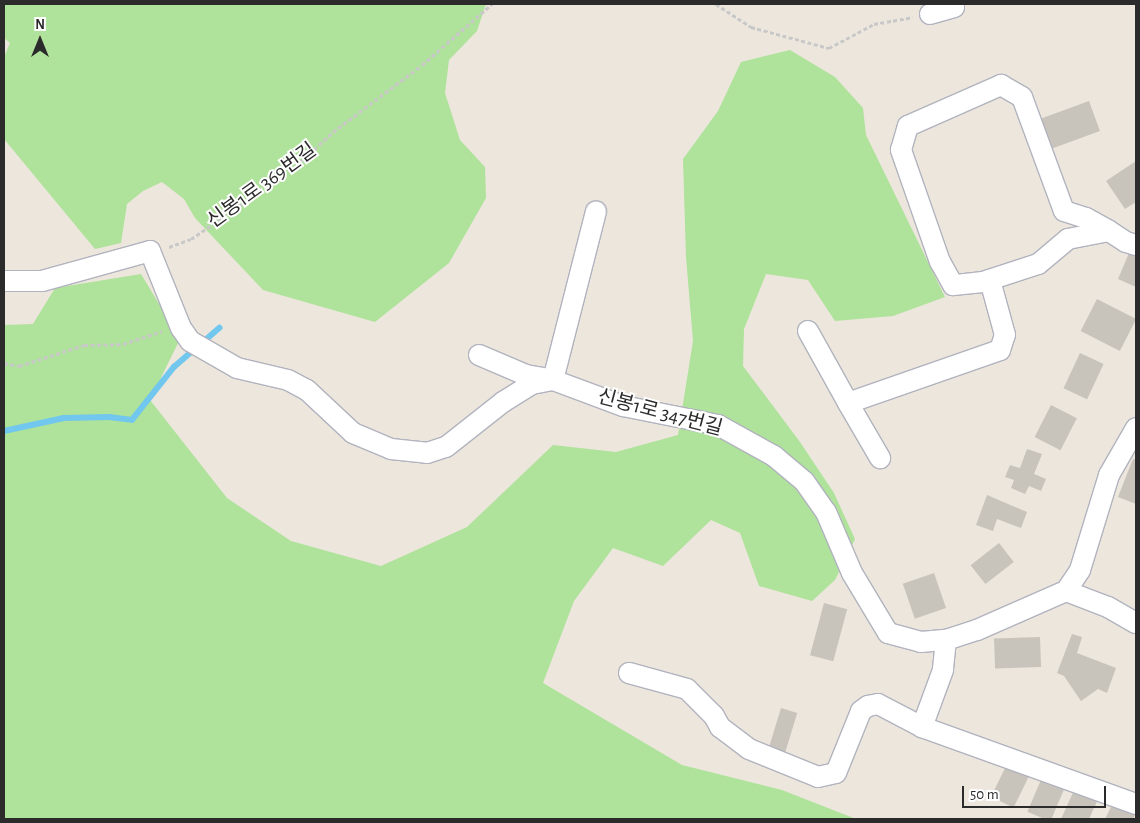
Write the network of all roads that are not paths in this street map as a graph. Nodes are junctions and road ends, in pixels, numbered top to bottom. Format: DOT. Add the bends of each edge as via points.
graph roads {
  1 [pos="954,4"];
  2 [pos="930,14"];
  3 [pos="596,211"];
  4 [pos="1109,230"];
  5 [pos="1136,245"];
  6 [pos="4,280"];
  7 [pos="990,280"];
  8 [pos="808,331"];
  9 [pos="479,355"];
  10 [pos="553,380"];
  11 [pos="848,403"];
  12 [pos="1136,428"];
  13 [pos="880,458"];
  14 [pos="1066,591"];
  15 [pos="1136,622"];
  16 [pos="946,640"];
  17 [pos="629,673"];
  18 [pos="922,727"];
  19 [pos="1136,804"];
  1 -- 2 [label="street" via="954,7"];
  3 -- 10 [label="street"];
  4 -- 5 [label="street"];
  4 -- 7 [label="street" via="1068,239 1038,264"];
  4 -- 7 [label="street" via="1064,211 1022,97 1002,85 967,99 908,126 901,150 940,262 953,285"];
  6 -- 10 [label="street" via="42,282 150,251 186,334 220,359 237,368 288,380 307,390 353,433 368,442 427,453 446,447 486,412 532,384"];
  7 -- 11 [label="street" via="1005,335 1000,350"];
  8 -- 11 [label="street"];
  9 -- 10 [label="street, 신봉1로 347번길" via="526,375"];
  10 -- 16 [label="street, 신봉1로 347번길" via="623,406 718,425 790,467 826,512 852,574 888,633 921,642"];
  11 -- 13 [label="street"];
  12 -- 14 [label="street" via="1109,475 1080,570"];
  14 -- 15 [label="street"];
  14 -- 16 [label="street, 신봉1로 347번길"];
  16 -- 18 [label="street" via="943,670"];
  17 -- 18 [label="street" via="687,689 714,716 720,727 749,749 818,777 836,774 861,711 868,706 878,704"];
  18 -- 19 [label="street"];
}
